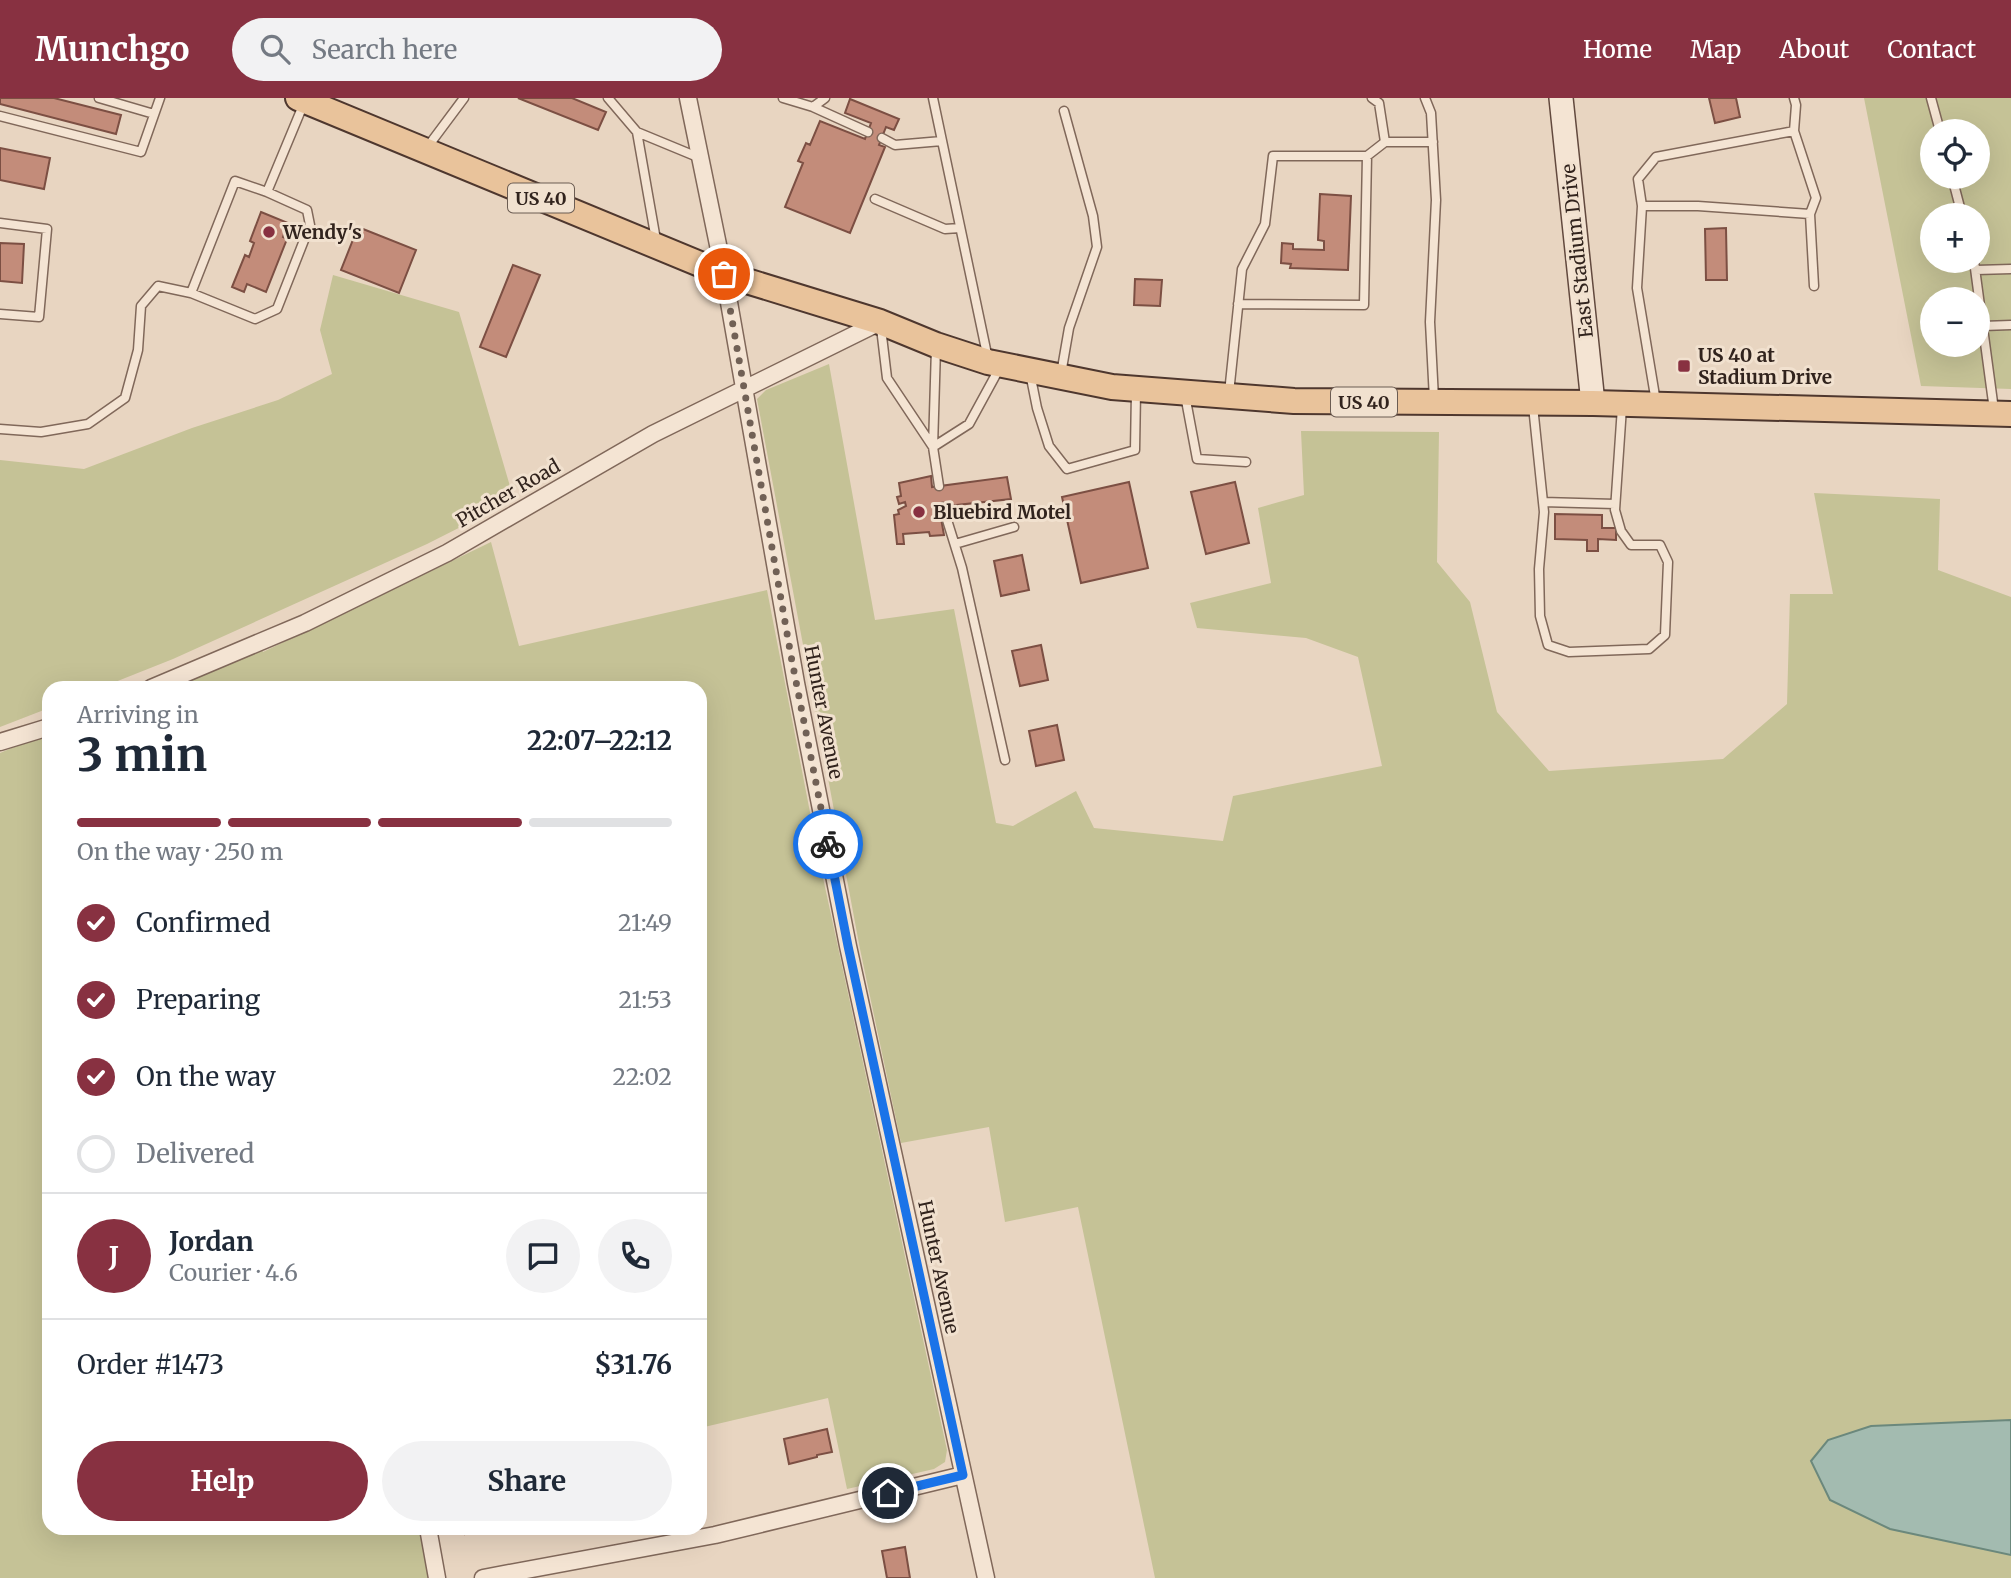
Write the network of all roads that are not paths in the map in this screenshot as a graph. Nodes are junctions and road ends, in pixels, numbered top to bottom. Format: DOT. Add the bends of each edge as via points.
graph roads {
  1 [pos="100,98"];
  2 [pos="160,98"];
  3 [pos="464,98"];
  4 [pos="608,98"];
  5 [pos="688,98"];
  6 [pos="783,98"];
  7 [pos="825,98"];
  8 [pos="933,98"];
  9 [pos="1372,98"];
  10 [pos="1425,98"];
  11 [pos="1561,98"];
  12 [pos="1794,98"];
  13 [pos="1931,98"];
  14 [pos="301,99"];
  15 [pos="813,107"];
  16 [pos="1064,111"];
  17 [pos="154,114"];
  18 [pos="0,116"];
  19 [pos="1937,119"];
  20 [pos="1794,131"];
  21 [pos="637,132"];
  22 [pos="868,132"];
  23 [pos="882,138"];
  24 [pos="942,141"];
  25 [pos="1385,142"];
  26 [pos="1433,142"];
  27 [pos="425,150"];
  28 [pos="1367,156"];
  29 [pos="700,158"];
  30 [pos="267,192"];
  31 [pos="875,199"];
  32 [pos="1642,206"];
  33 [pos="1810,214"];
  34 [pos="0,223"];
  35 [pos="960,228"];
  36 [pos="657,246"];
  37 [pos="2011,269"];
  38 [pos="1990,270"];
  39 [pos="724,274"];
  40 [pos="1814,286"];
  41 [pos="191,293"];
  42 [pos="1238,304"];
  43 [pos="0,314"];
  44 [pos="880,322"];
  45 [pos="2011,325"];
  46 [pos="1990,326"];
  47 [pos="936,345"];
  48 [pos="1990,356"];
  49 [pos="995,364"];
  50 [pos="1029,370"];
  51 [pos="1060,377"];
  52 [pos="1136,388"];
  53 [pos="744,390"];
  54 [pos="1184,392"];
  55 [pos="1229,396"];
  56 [pos="1434,402"];
  57 [pos="1532,403"];
  58 [pos="1592,403"];
  59 [pos="1622,404"];
  60 [pos="1656,405"];
  61 [pos="2003,413"];
  62 [pos="0,429"];
  63 [pos="933,447"];
  64 [pos="1246,462"];
  65 [pos="939,486"];
  66 [pos="1543,502"];
  67 [pos="1615,503"];
  68 [pos="943,507"];
  69 [pos="1014,527"];
  70 [pos="955,544"];
  71 [pos="168,681"];
  72 [pos="42,729"];
  73 [pos="0,742"];
  74 [pos="1005,760"];
  75 [pos="963,1475"];
  76 [pos="429,1535"];
  77 [pos="437,1578"];
  78 [pos="483,1578"];
  79 [pos="986,1578"];
  1 -- 17 [label="lane"];
  2 -- 17 [label="lane"];
  3 -- 27 [label="lane"];
  4 -- 21 [label="lane"];
  5 -- 29 [label="street, Hunter Avenue"];
  6 -- 15 [label="lane"];
  7 -- 15 [label="lane"];
  8 -- 24 [label="lane"];
  9 -- 25 [label="lane" via="1379,103"];
  10 -- 26 [label="lane"];
  11 -- 58 [label="main road, East Stadium Drive"];
  12 -- 20 [label="lane"];
  13 -- 19 [label="lane"];
  14 -- 27 [label="main road, US 40"];
  14 -- 30 [label="lane"];
  15 -- 22 [label="lane"];
  16 -- 51 [label="lane" via="1097,247 1069,328"];
  17 -- 18 [label="lane" via="141,152"];
  20 -- 32 [label="lane" via="1656,157 1638,179"];
  20 -- 33 [label="lane" via="1816,198"];
  21 -- 29 [label="lane"];
  21 -- 36 [label="lane"];
  23 -- 24 [label="lane" via="895,145"];
  24 -- 35 [label="lane"];
  25 -- 26 [label="lane"];
  25 -- 28 [label="lane"];
  26 -- 56 [label="lane" via="1436,200 1430,322"];
  27 -- 36 [label="main road, US 40"];
  28 -- 42 [label="lane" via="1273,156 1265,224 1242,269"];
  28 -- 42 [label="lane" via="1364,305"];
  29 -- 39 [label="street, Hunter Avenue"];
  30 -- 41 [label="lane" via="235,181"];
  30 -- 41 [label="lane" via="307,210 310,225 277,309 254,318"];
  31 -- 35 [label="lane" via="945,229"];
  32 -- 33 [label="lane"];
  32 -- 60 [label="lane" via="1637,288"];
  33 -- 40 [label="lane"];
  34 -- 43 [label="lane" via="47,229 39,317"];
  35 -- 49 [label="lane"];
  36 -- 39 [label="main road, US 40"];
  37 -- 38 [label="lane"];
  39 -- 44 [label="main road, US 40"];
  39 -- 53 [label="street, Hunter Avenue"];
  41 -- 62 [label="lane" via="158,286 141,306 138,350 125,398 88,424 41,432"];
  42 -- 55 [label="lane"];
  44 -- 47 [label="main road, US 40"];
  44 -- 53 [label="street, Pitcher Road"];
  44 -- 63 [label="lane" via="887,378"];
  45 -- 46 [label="lane"];
  47 -- 49 [label="main road, US 40"];
  47 -- 63 [label="lane"];
  48 -- 61 [label="lane"];
  49 -- 50 [label="main road, US 40"];
  49 -- 63 [label="lane" via="969,424"];
  50 -- 51 [label="main road, US 40"];
  50 -- 52 [label="lane" via="1049,446 1066,469 1135,450"];
  51 -- 52 [label="main road, US 40"];
  52 -- 54 [label="main road, US 40"];
  53 -- 71 [label="street, Pitcher Road" via="653,434 447,553 305,623"];
  53 -- 75 [label="street, Hunter Avenue" via="848,946"];
  54 -- 55 [label="main road, US 40"];
  54 -- 64 [label="lane" via="1197,458"];
  55 -- 56 [label="main road, US 40"];
  56 -- 57 [label="main road, US 40"];
  57 -- 58 [label="main road, US 40"];
  57 -- 66 [label="lane"];
  58 -- 59 [label="main road, US 40"];
  59 -- 60 [label="main road, US 40"];
  59 -- 67 [label="lane"];
  60 -- 61 [label="main road, US 40"];
  63 -- 65 [label="lane"];
  66 -- 67 [label="lane"];
  66 -- 67 [label="lane" via="1540,616 1548,645 1569,652 1648,649 1665,635 1668,562 1660,545 1631,545 1621,531"];
  68 -- 70 [label="lane"];
  69 -- 70 [label="lane"];
  70 -- 74 [label="lane"];
  72 -- 73 [label="street"];
  75 -- 78 [label="street" via="715,1535"];
  75 -- 79 [label="street, Hunter Avenue"];
  76 -- 77 [label="street"];
}
